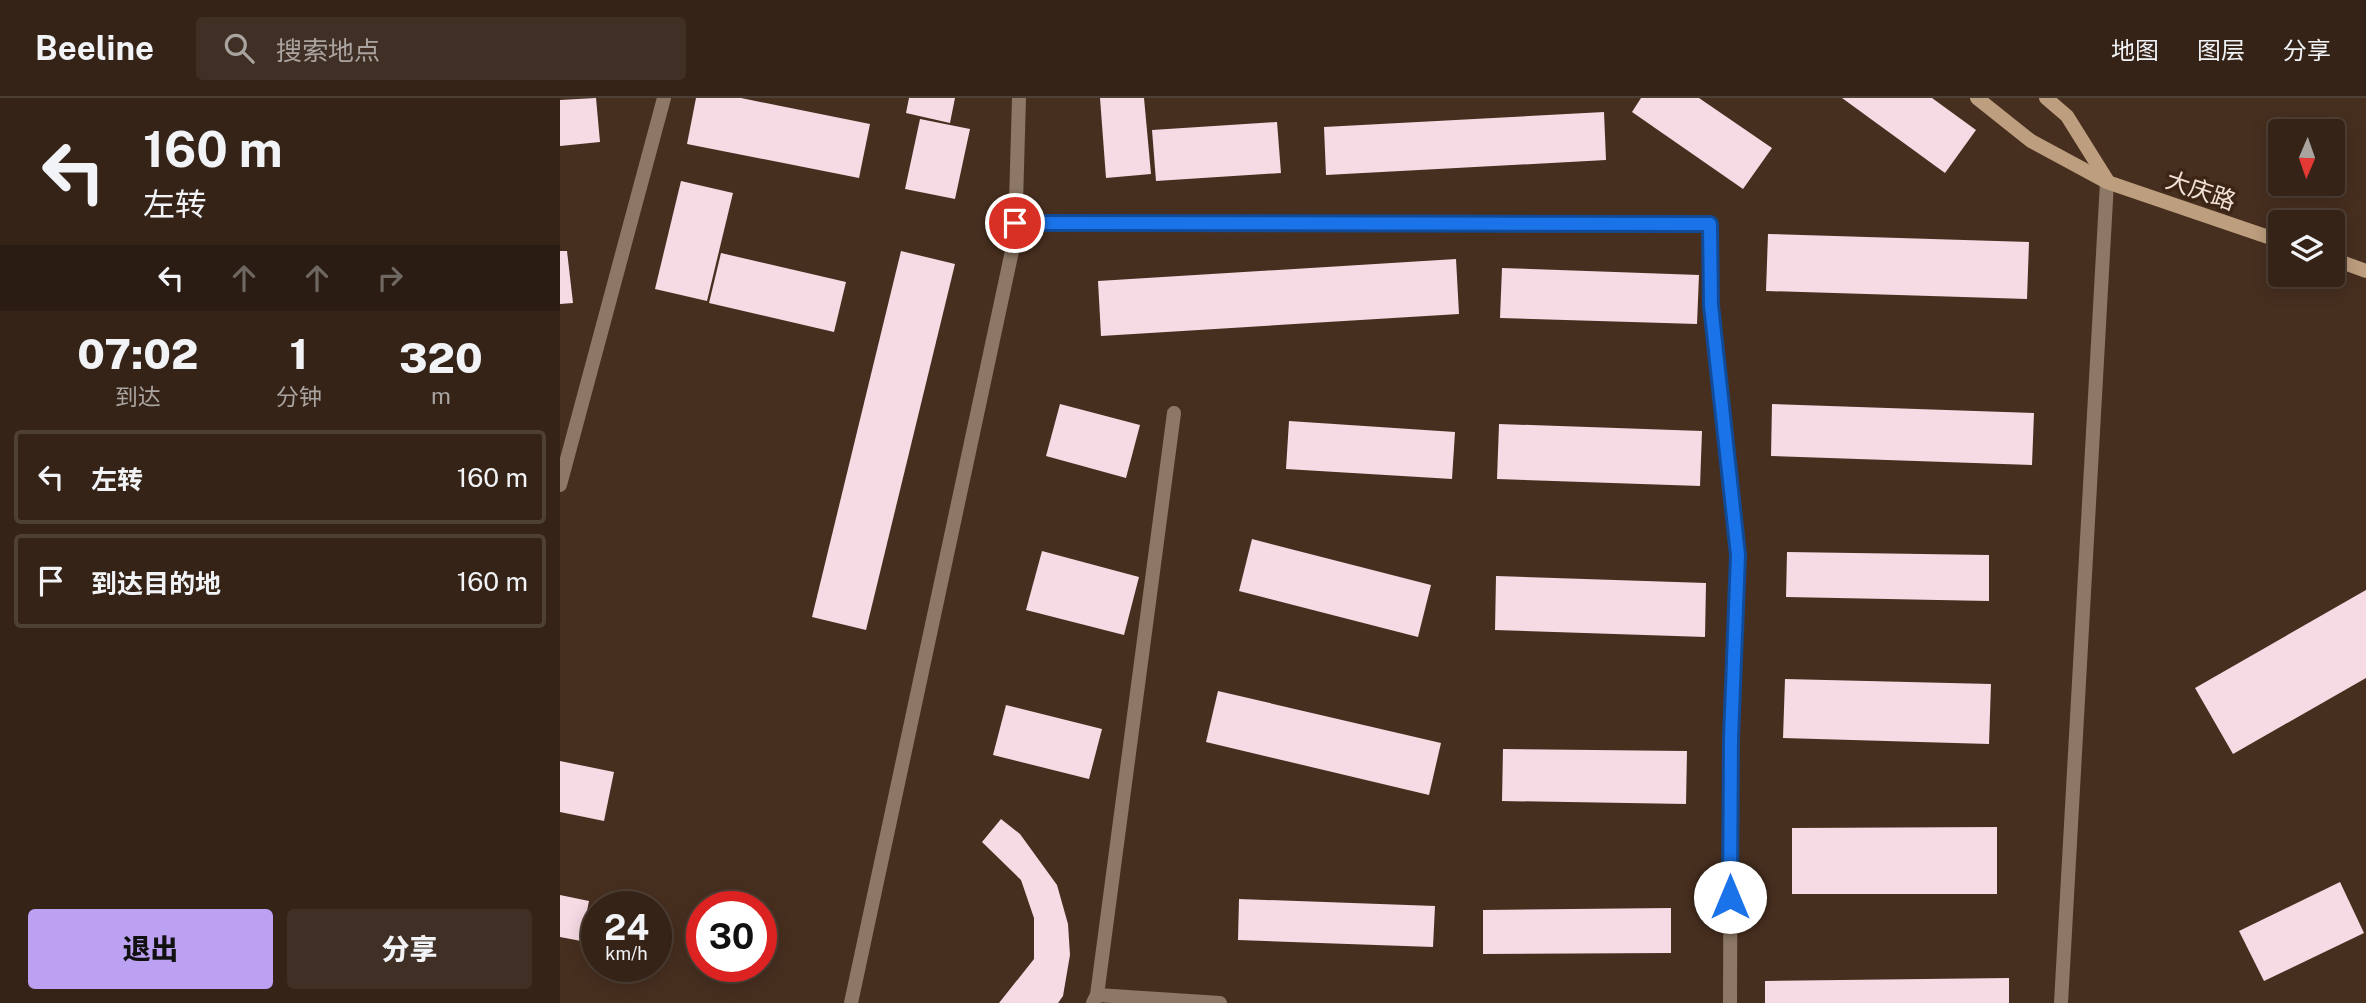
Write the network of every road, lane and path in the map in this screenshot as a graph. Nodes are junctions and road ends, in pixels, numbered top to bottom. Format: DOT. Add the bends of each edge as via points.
graph roads {
  1 [pos="664,98"];
  2 [pos="1019,98"];
  3 [pos="1977,98"];
  4 [pos="2046,98"];
  5 [pos="2107,182"];
  6 [pos="1015,223"];
  7 [pos="2268,237"];
  8 [pos="2345,263"];
  9 [pos="2366,271"];
  10 [pos="1174,414"];
  11 [pos="560,485"];
  12 [pos="1095,999"];
  13 [pos="851,1003"];
  14 [pos="1220,1003"];
  15 [pos="1730,1003"];
  16 [pos="2061,1003"];
  1 -- 11 [label="street"];
  2 -- 6 [label="street"];
  3 -- 5 [label="street, 大庆路" via="2031,141"];
  4 -- 5 [label="street" via="2067,116"];
  5 -- 7 [label="street, 大庆路"];
  5 -- 16 [label="street"];
  6 -- 13 [label="street"];
  6 -- 15 [label="street" via="1710,224 1711,305 1738,555 1731,738"];
  8 -- 9 [label="street"];
  10 -- 12 [label="street"];
  12 -- 14 [label="street"];
}
